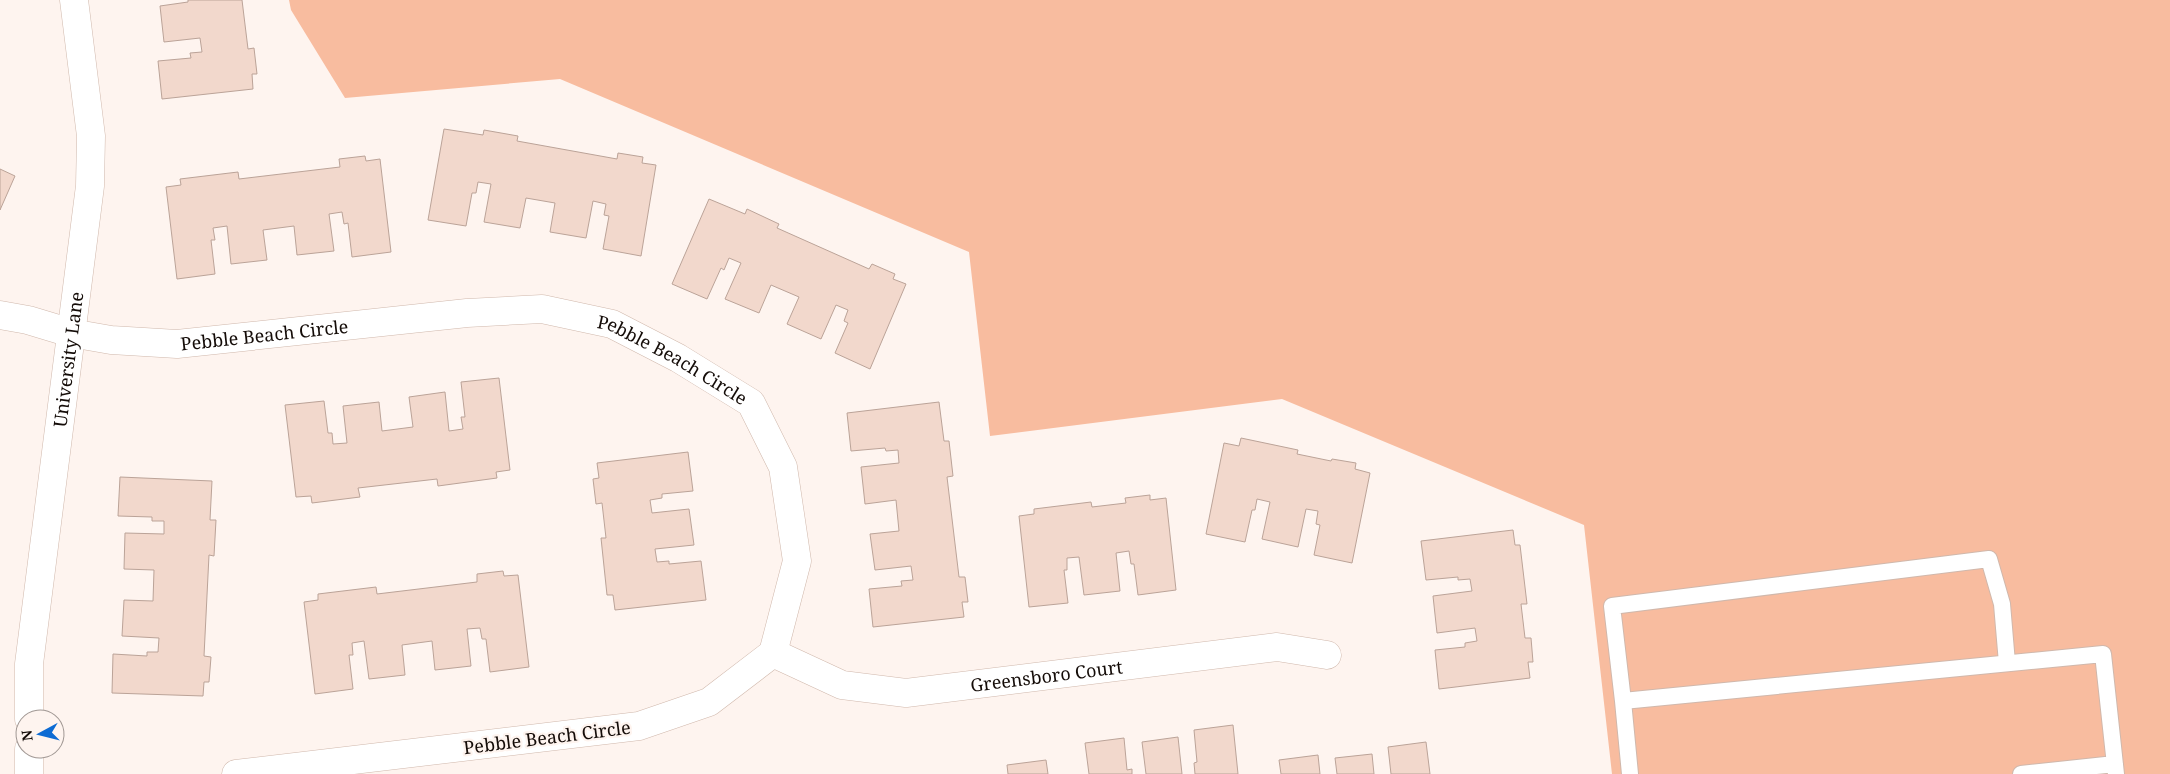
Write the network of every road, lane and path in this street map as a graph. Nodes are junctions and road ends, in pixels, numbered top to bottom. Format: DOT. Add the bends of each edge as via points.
graph roads {
  1 [pos="74,0"];
  2 [pos="0,315"];
  3 [pos="71,333"];
  4 [pos="773,653"];
  5 [pos="1326,655"];
  6 [pos="2007,663"];
  7 [pos="1623,701"];
  8 [pos="29,709"];
  9 [pos="29,759"];
  10 [pos="2116,769"];
  11 [pos="29,774"];
  12 [pos="236,774"];
  13 [pos="1630,774"];
  14 [pos="2021,774"];
  1 -- 3 [label="street, University Lane" via="91,136 90,186"];
  2 -- 3 [label="street, Pebble Beach Circle"];
  3 -- 4 [label="street, Pebble Beach Circle" via="111,340 177,344 467,313 542,309 612,324 678,358 751,403 783,467 797,561"];
  3 -- 8 [label="street, University Lane" via="30,664"];
  4 -- 5 [label="street, Greensboro Court" via="842,685 906,693 1277,647"];
  4 -- 12 [label="street, Pebble Beach Circle" via="709,702 638,726"];
  6 -- 7 [label="lane"];
  6 -- 7 [label="lane" via="2002,604 1989,559 1612,606"];
  6 -- 10 [label="lane" via="2103,654"];
  7 -- 13 [label="lane"];
  9 -- 11 [label="street"];
  10 -- 14 [label="lane"];
}
